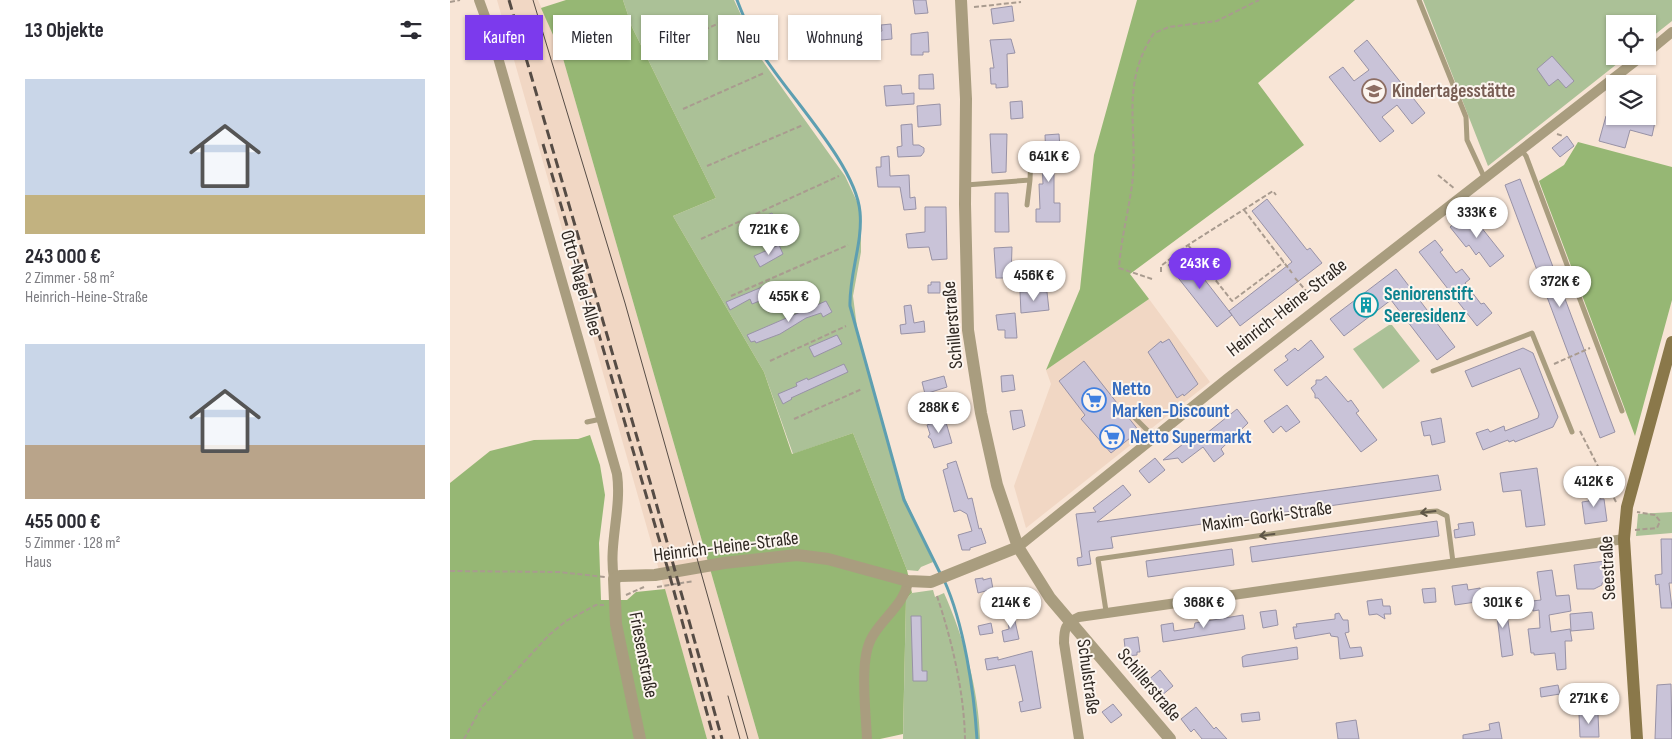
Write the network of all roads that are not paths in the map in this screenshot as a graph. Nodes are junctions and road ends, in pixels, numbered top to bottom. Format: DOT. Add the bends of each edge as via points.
graph roads {
  1 [pos="479,0"];
  2 [pos="961,0"];
  3 [pos="1419,0"];
  4 [pos="485,15"];
  5 [pos="1672,32"];
  6 [pos="1656,45"];
  7 [pos="499,60"];
  8 [pos="1631,65"];
  9 [pos="1522,151"];
  10 [pos="1030,153"];
  11 [pos="1484,178"];
  12 [pos="1030,180"];
  13 [pos="965,185"];
  14 [pos="1027,206"];
  15 [pos="1672,342"];
  16 [pos="1433,371"];
  17 [pos="1622,411"];
  18 [pos="1135,418"];
  19 [pos="601,419"];
  20 [pos="587,422"];
  21 [pos="1572,432"];
  22 [pos="1154,437"];
  23 [pos="1624,539"];
  24 [pos="1018,547"];
  25 [pos="1453,562"];
  26 [pos="608,578"];
  27 [pos="908,581"];
  28 [pos="1106,611"];
  29 [pos="1068,621"];
  30 [pos="640,739"];
  31 [pos="867,739"];
  32 [pos="1080,739"];
  33 [pos="1170,739"];
  34 [pos="1637,739"];
  1 -- 4 [label="street, Otto-Nagel-Allee"];
  2 -- 13 [label="street, Schillerstraße" via="966,99"];
  3 -- 11 [label="lane" via="1466,117 1467,140"];
  5 -- 6 [label="street"];
  7 -- 19 [label="street, Otto-Nagel-Allee"];
  8 -- 9 [label="street, Heinrich-Heine-Straße"];
  9 -- 11 [label="street, Heinrich-Heine-Straße"];
  9 -- 17 [label="lane"];
  10 -- 12 [label="lane"];
  11 -- 22 [label="street, Heinrich-Heine-Straße"];
  12 -- 13 [label="lane"];
  12 -- 14 [label="lane"];
  13 -- 24 [label="street, Schillerstraße" via="968,330 994,471"];
  15 -- 23 [label="main road, Seestraße" via="1627,507"];
  16 -- 21 [label="lane" via="1532,333"];
  18 -- 22 [label="lane"];
  19 -- 20 [label="lane"];
  19 -- 26 [label="street, Otto-Nagel-Allee" via="618,484"];
  22 -- 24 [label="street, Heinrich-Heine-Straße"];
  23 -- 25 [label="street"];
  23 -- 34 [label="main road, Seestraße"];
  24 -- 27 [label="street, Heinrich-Heine-Straße" via="932,582"];
  24 -- 29 [label="street, Schillerstraße"];
  25 -- 28 [label="street"];
  25 -- 28 [label="lane, Maxim-Gorki-Straße, one-way" via="1447,516 1437,511 1098,559"];
  26 -- 27 [label="street, Heinrich-Heine-Straße" via="655,575 797,555 828,558"];
  26 -- 30 [label="street, Friesenstraße" via="610,605"];
  27 -- 31 [label="street" via="902,597 870,641 865,662"];
  28 -- 29 [label="street"];
  29 -- 32 [label="street, Schulstraße" via="1064,644"];
  29 -- 33 [label="street, Schillerstraße"];
}
